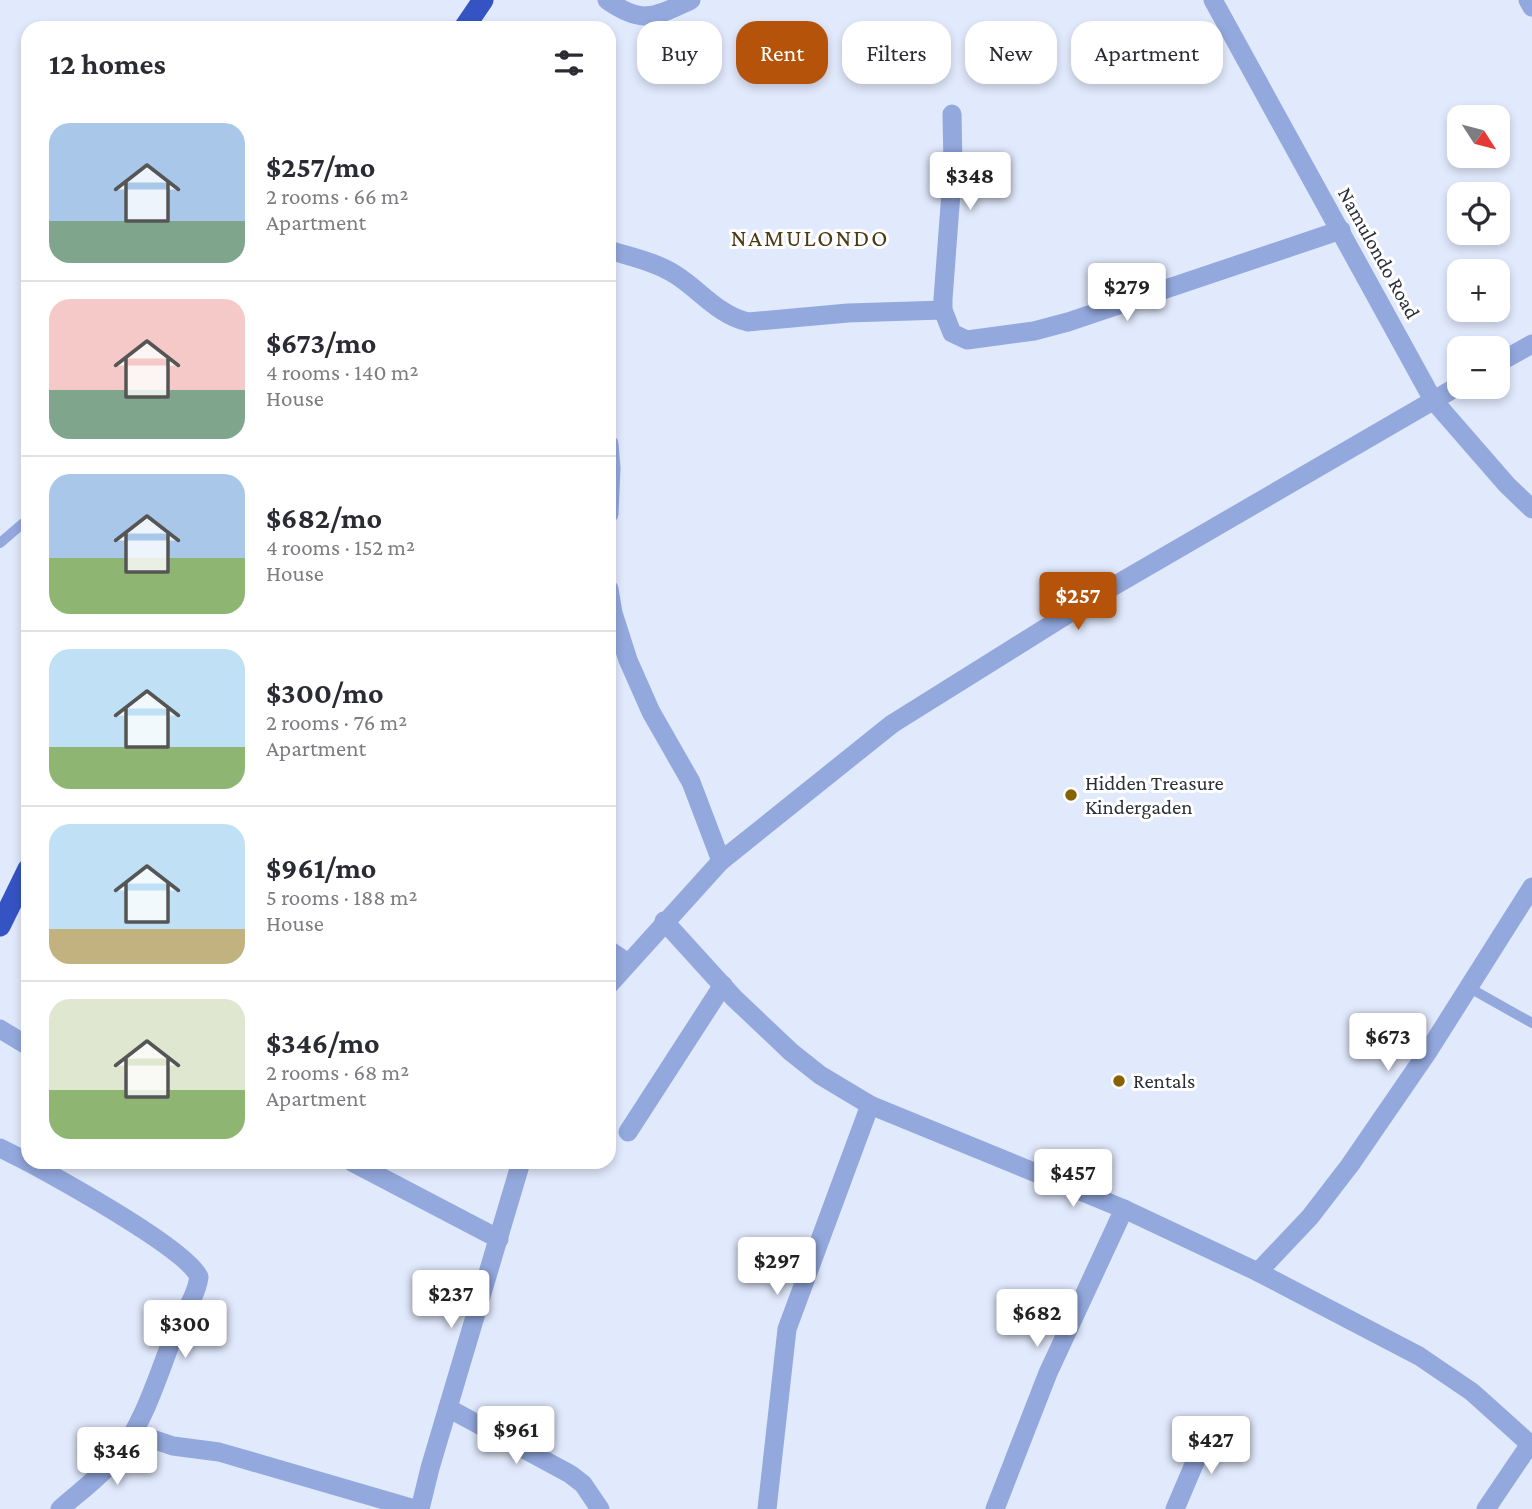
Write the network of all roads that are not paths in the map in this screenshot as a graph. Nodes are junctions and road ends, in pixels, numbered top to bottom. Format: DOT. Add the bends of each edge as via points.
graph roads {
  1 [pos="483,0"];
  2 [pos="607,0"];
  3 [pos="691,0"];
  4 [pos="1213,0"];
  5 [pos="1528,0"];
  6 [pos="1532,7"];
  7 [pos="469,21"];
  8 [pos="952,114"];
  9 [pos="1341,230"];
  10 [pos="616,252"];
  11 [pos="943,310"];
  12 [pos="1532,344"];
  13 [pos="1510,356"];
  14 [pos="1447,392"];
  15 [pos="1433,400"];
  16 [pos="1532,509"];
  17 [pos="21,525"];
  18 [pos="0,543"];
  19 [pos="616,636"];
  20 [pos="619,658"];
  21 [pos="721,861"];
  22 [pos="21,883"];
  23 [pos="1532,887"];
  24 [pos="664,921"];
  25 [pos="0,926"];
  26 [pos="616,955"];
  27 [pos="628,963"];
  28 [pos="616,977"];
  29 [pos="723,985"];
  30 [pos="1468,987"];
  31 [pos="1532,1023"];
  32 [pos="0,1029"];
  33 [pos="21,1042"];
  34 [pos="870,1105"];
  35 [pos="628,1132"];
  36 [pos="0,1148"];
  37 [pos="21,1158"];
  38 [pos="40,1169"];
  39 [pos="365,1169"];
  40 [pos="519,1169"];
  41 [pos="1124,1209"];
  42 [pos="499,1239"];
  43 [pos="1258,1272"];
  44 [pos="448,1408"];
  45 [pos="1210,1427"];
  46 [pos="134,1433"];
  47 [pos="1531,1445"];
  48 [pos="60,1509"];
  49 [pos="415,1509"];
  50 [pos="420,1509"];
  51 [pos="600,1509"];
  52 [pos="767,1509"];
  53 [pos="995,1509"];
  54 [pos="1175,1509"];
  55 [pos="1486,1509"];
  1 -- 7 [label="highway"];
  2 -- 3 [label="street" via="625,13 645,16"];
  4 -- 9 [label="street, Namulondo Road"];
  5 -- 6 [label="street"];
  8 -- 11 [label="street"];
  9 -- 11 [label="street" via="1034,331 967,340 952,333"];
  9 -- 15 [label="street, Namulondo Road"];
  10 -- 11 [label="street" via="674,273 721,312 748,322"];
  12 -- 13 [label="street"];
  14 -- 15 [label="street"];
  15 -- 16 [label="street, Namulondo Road"];
  15 -- 21 [label="street" via="1100,594 892,724"];
  17 -- 18 [label="lane"];
  19 -- 20 [label="street"];
  20 -- 21 [label="street" via="691,782"];
  21 -- 24 [label="street"];
  22 -- 25 [label="highway"];
  23 -- 30 [label="street"];
  24 -- 27 [label="street"];
  24 -- 29 [label="street"];
  26 -- 27 [label="street"];
  27 -- 28 [label="street"];
  29 -- 34 [label="street" via="791,1052"];
  29 -- 35 [label="street"];
  30 -- 31 [label="lane"];
  30 -- 43 [label="street" via="1350,1165 1310,1217"];
  32 -- 33 [label="street"];
  34 -- 41 [label="street"];
  34 -- 52 [label="street" via="787,1329"];
  36 -- 37 [label="street"];
  38 -- 46 [label="street" via="173,1251 190,1263 199,1277"];
  39 -- 42 [label="street"];
  40 -- 42 [label="street"];
  41 -- 43 [label="street"];
  41 -- 53 [label="street" via="1048,1373"];
  42 -- 44 [label="street"];
  43 -- 47 [label="street" via="1419,1356 1472,1392"];
  44 -- 50 [label="street"];
  44 -- 51 [label="street" via="570,1474"];
  45 -- 54 [label="street"];
  46 -- 48 [label="street" via="97,1479"];
  46 -- 49 [label="street" via="173,1446 219,1452"];
  47 -- 55 [label="street"];
}
